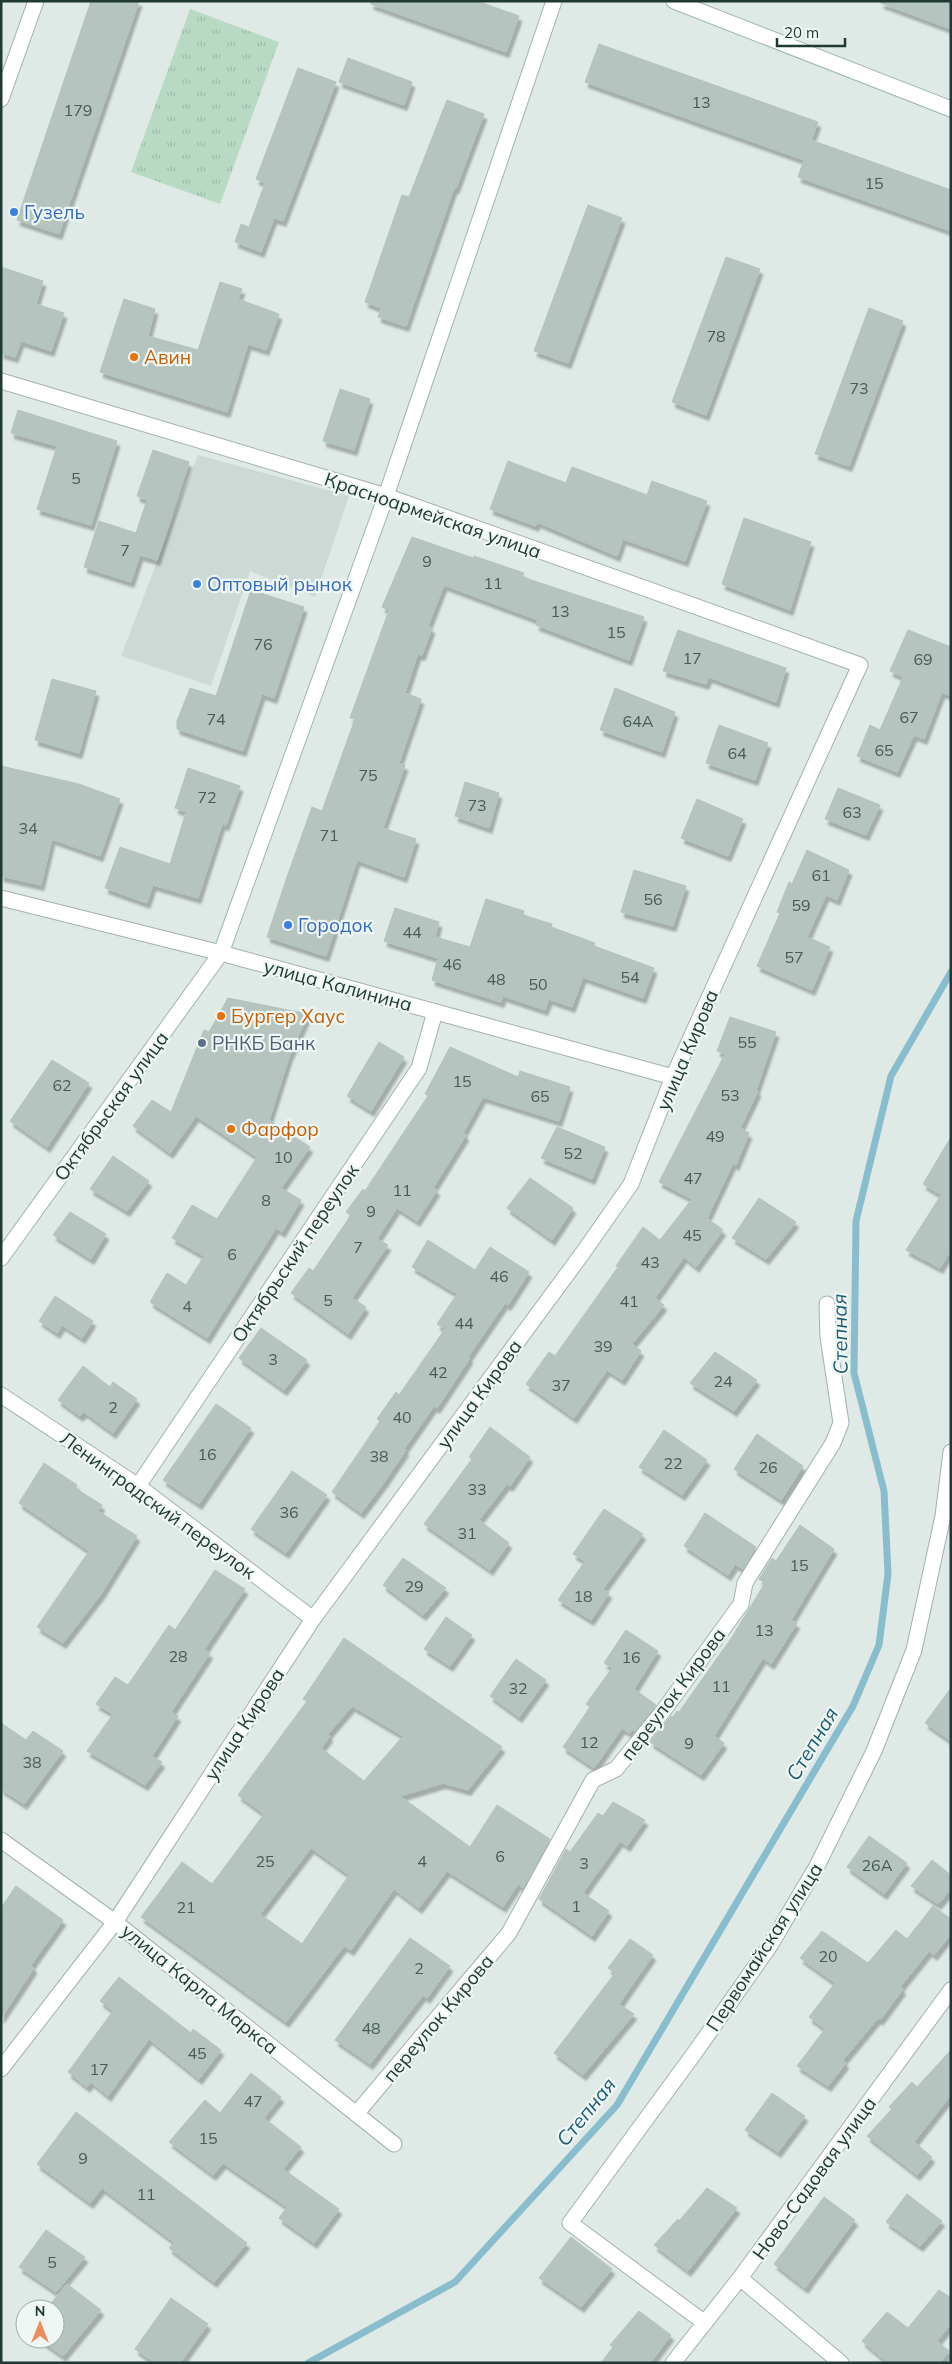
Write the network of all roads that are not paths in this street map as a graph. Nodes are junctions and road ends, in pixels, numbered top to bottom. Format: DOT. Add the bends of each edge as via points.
graph roads {
  1 [pos="36,1"];
  2 [pos="554,1"];
  3 [pos="674,1"];
  4 [pos="1,99"];
  5 [pos="951,109"];
  6 [pos="1,381"];
  7 [pos="386,496"];
  8 [pos="860,665"];
  9 [pos="1,898"];
  10 [pos="222,953"];
  11 [pos="436,1012"];
  12 [pos="673,1077"];
  13 [pos="1,1258"];
  14 [pos="827,1304"];
  15 [pos="1,1395"];
  16 [pos="951,1452"];
  17 [pos="138,1486"];
  18 [pos="313,1619"];
  19 [pos="1,1840"];
  20 [pos="115,1922"];
  21 [pos="951,1990"];
  22 [pos="1,2069"];
  23 [pos="356,2114"];
  24 [pos="394,2144"];
  25 [pos="740,2278"];
  26 [pos="705,2323"];
  27 [pos="673,2363"];
  28 [pos="841,2363"];
  1 -- 4 [label="street"];
  2 -- 7 [label="street, Октябрьская улица"];
  3 -- 5 [label="street"];
  6 -- 7 [label="street, Красноармейская улица"];
  7 -- 8 [label="street, Красноармейская улица"];
  7 -- 10 [label="street, Октябрьская улица"];
  8 -- 12 [label="street, улица Кирова"];
  9 -- 10 [label="street, улица Калинина"];
  10 -- 11 [label="street, улица Калинина"];
  10 -- 13 [label="street, Октябрьская улица"];
  11 -- 12 [label="street, улица Калинина"];
  11 -- 17 [label="street, Октябрьский переулок" via="419,1068"];
  12 -- 18 [label="street, улица Кирова" via="631,1184"];
  14 -- 23 [label="street, переулок Кирова" via="828,1337 842,1423 745,1583 741,1604 664,1710 616,1769 593,1780 510,1933"];
  15 -- 17 [label="street, Ленинградский переулок"];
  16 -- 26 [label="street, Первомайская улица" via="944,1516 914,1650 874,1751 817,1866 771,1944 570,2223"];
  17 -- 18 [label="street, Ленинградский переулок"];
  18 -- 20 [label="street, улица Кирова"];
  19 -- 20 [label="street, улица Карла Маркса"];
  20 -- 22 [label="street, улица Кирова"];
  20 -- 23 [label="street, улица Карла Маркса"];
  21 -- 25 [label="street, Ново-Садовая улица"];
  23 -- 24 [label="street, улица Карла Маркса"];
  25 -- 26 [label="street, Ново-Садовая улица"];
  25 -- 28 [label="street"];
  26 -- 27 [label="street, Ново-Садовая улица"];
}
